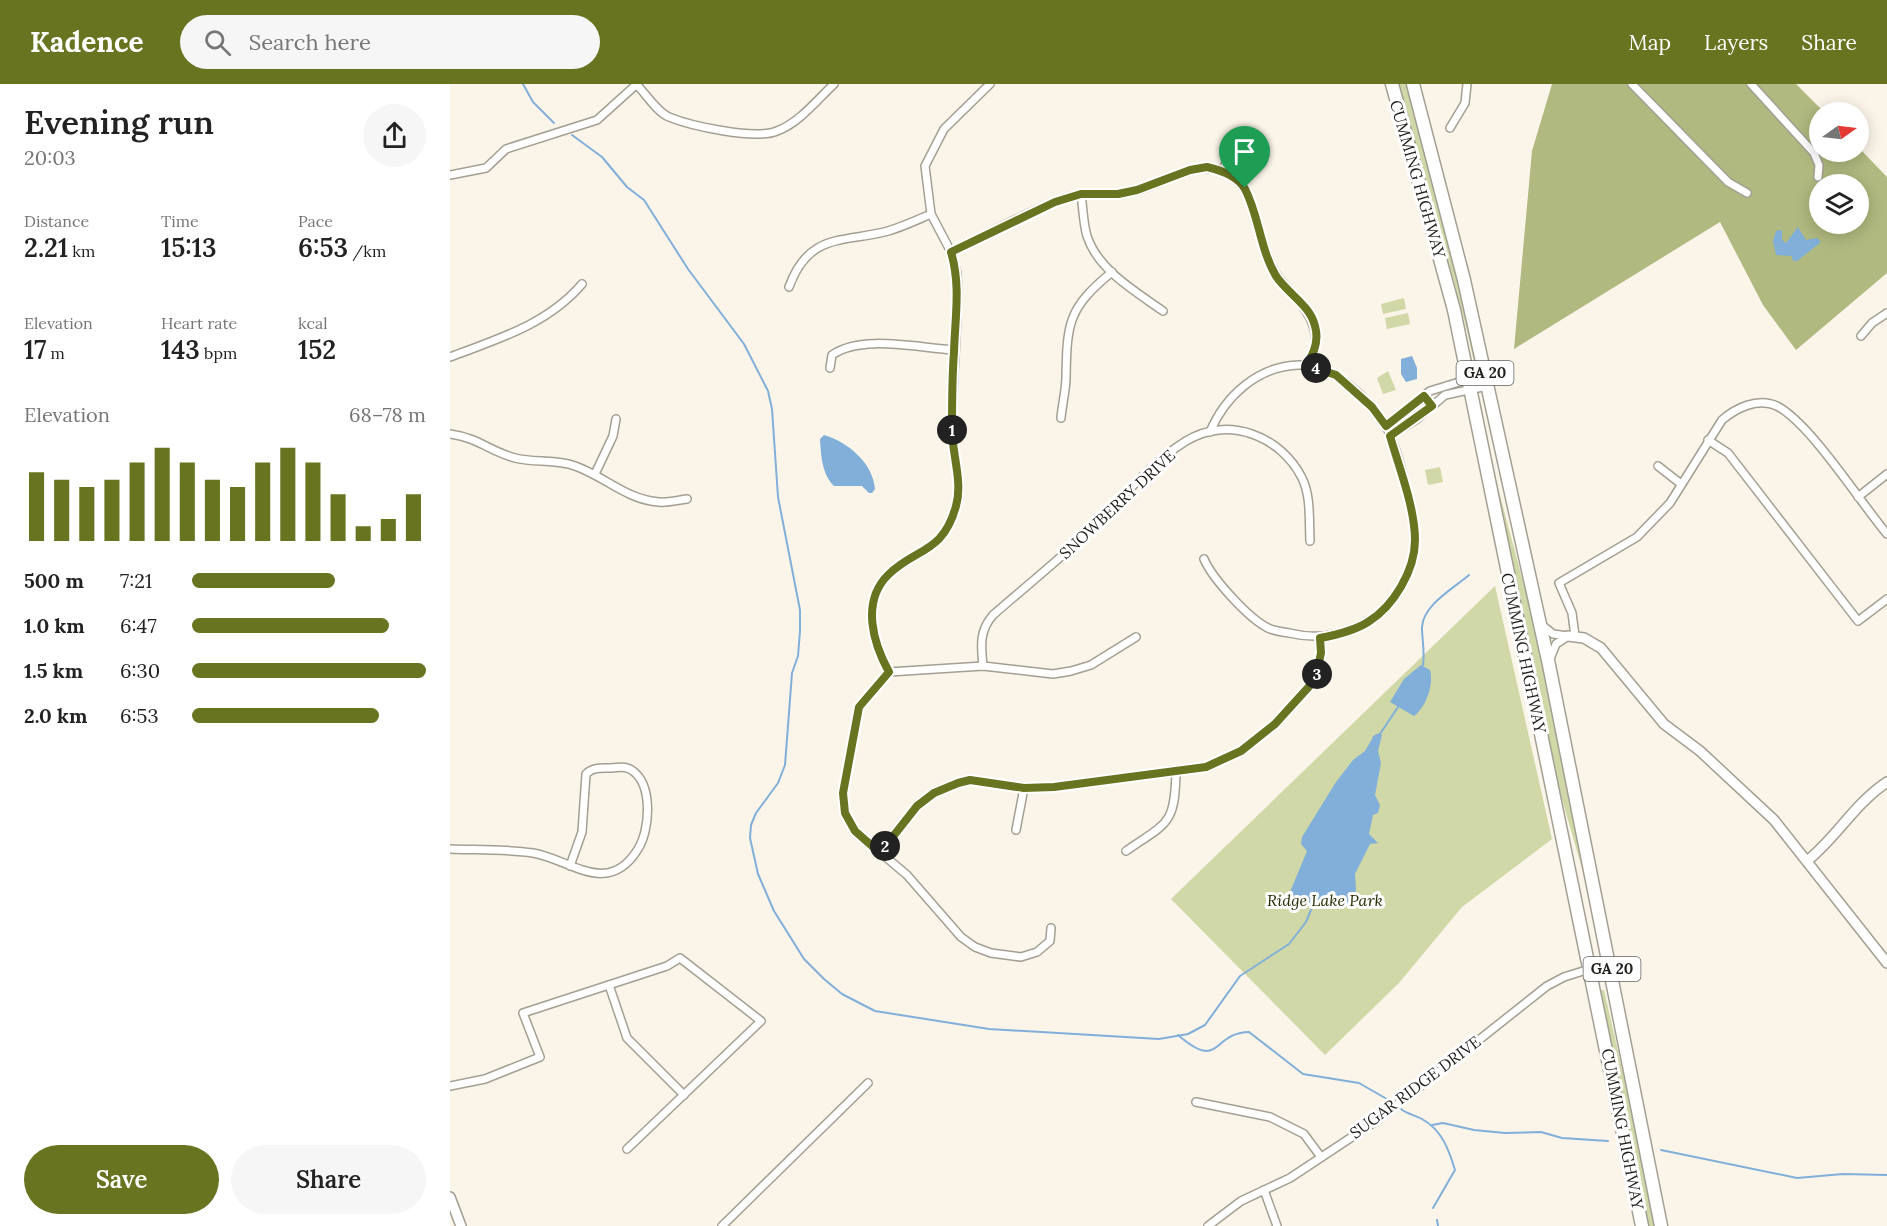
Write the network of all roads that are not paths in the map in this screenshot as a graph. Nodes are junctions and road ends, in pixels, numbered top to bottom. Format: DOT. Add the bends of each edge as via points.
graph roads {
  1 [pos="637,84"];
  2 [pos="834,84"];
  3 [pos="990,84"];
  4 [pos="1392,84"];
  5 [pos="1413,84"];
  6 [pos="1632,84"];
  7 [pos="1751,84"];
  8 [pos="1467,85"];
  9 [pos="1450,128"];
  10 [pos="1234,150"];
  11 [pos="1222,170"];
  12 [pos="1818,174"];
  13 [pos="450,175"];
  14 [pos="1747,193"];
  15 [pos="1081,194"];
  16 [pos="931,214"];
  17 [pos="951,252"];
  18 [pos="1112,272"];
  19 [pos="582,284"];
  20 [pos="789,287"];
  21 [pos="1163,310"];
  22 [pos="1887,313"];
  23 [pos="1862,336"];
  24 [pos="954,350"];
  25 [pos="450,357"];
  26 [pos="1306,365"];
  27 [pos="830,368"];
  28 [pos="1486,380"];
  29 [pos="1469,384"];
  30 [pos="1424,396"];
  31 [pos="1432,406"];
  32 [pos="1061,418"];
  33 [pos="616,419"];
  34 [pos="1386,426"];
  35 [pos="1210,432"];
  36 [pos="450,434"];
  37 [pos="1390,436"];
  38 [pos="1708,440"];
  39 [pos="1658,466"];
  40 [pos="595,474"];
  41 [pos="1887,474"];
  42 [pos="1681,484"];
  43 [pos="1857,497"];
  44 [pos="687,499"];
  45 [pos="1887,534"];
  46 [pos="1310,541"];
  47 [pos="1204,559"];
  48 [pos="1887,599"];
  49 [pos="1539,621"];
  50 [pos="1571,636"];
  51 [pos="1136,637"];
  52 [pos="1320,638"];
  53 [pos="1549,665"];
  54 [pos="983,666"];
  55 [pos="889,672"];
  56 [pos="1176,771"];
  57 [pos="1887,782"];
  58 [pos="1024,788"];
  59 [pos="1016,830"];
  60 [pos="450,849"];
  61 [pos="1126,851"];
  62 [pos="880,853"];
  63 [pos="1807,861"];
  64 [pos="570,866"];
  65 [pos="1051,928"];
  66 [pos="1611,963"];
  67 [pos="1887,963"];
  68 [pos="1591,968"];
  69 [pos="609,985"];
  70 [pos="868,1083"];
  71 [pos="450,1086"];
  72 [pos="684,1095"];
  73 [pos="1196,1102"];
  74 [pos="627,1149"];
  75 [pos="1321,1156"];
  76 [pos="1264,1190"];
  77 [pos="450,1197"];
  78 [pos="461,1226"];
  79 [pos="722,1226"];
  80 [pos="1208,1226"];
  81 [pos="1276,1226"];
  82 [pos="1642,1226"];
  83 [pos="1661,1226"];
  1 -- 2 [label="street" via="667,116 759,135 778,131 796,119"];
  1 -- 13 [label="street" via="597,120 506,149 486,168"];
  3 -- 16 [label="street" via="944,129 931,149 925,166"];
  4 -- 29 [label="highway, CUMMING HIGHWAY / GA 20" via="1451,299"];
  5 -- 28 [label="highway, CUMMING HIGHWAY / GA 20"];
  6 -- 14 [label="street" via="1728,182"];
  7 -- 12 [label="street" via="1814,153"];
  8 -- 9 [label="street" via="1465,103"];
  10 -- 11 [label="street"];
  11 -- 15 [label="street" via="1190,170 1118,194"];
  11 -- 26 [label="street" via="1245,188 1260,241 1277,277 1308,312 1315,326 1313,356"];
  15 -- 17 [label="street" via="1055,202"];
  15 -- 18 [label="street" via="1087,235 1094,251"];
  16 -- 17 [label="street"];
  16 -- 20 [label="street" via="886,232 838,238 826,244 795,271"];
  17 -- 24 [label="street" via="957,273 958,302"];
  18 -- 21 [label="street"];
  18 -- 32 [label="street" via="1093,287 1072,316 1066,336"];
  19 -- 25 [label="street" via="565,304 544,318"];
  22 -- 23 [label="street"];
  24 -- 27 [label="street" via="862,343 832,356"];
  24 -- 55 [label="street" via="952,431 957,504 952,520 933,547 888,574 878,588 871,623"];
  26 -- 34 [label="street" via="1336,375 1372,407"];
  26 -- 35 [label="street" via="1267,371 1245,384 1226,402"];
  28 -- 29 [label="street"];
  28 -- 29 [label="street"];
  28 -- 49 [label="highway, CUMMING HIGHWAY / GA 20"];
  29 -- 30 [label="street" via="1446,384"];
  29 -- 31 [label="street"];
  29 -- 68 [label="highway, CUMMING HIGHWAY / GA 20"];
  30 -- 31 [label="street"];
  30 -- 34 [label="street"];
  31 -- 37 [label="street"];
  33 -- 40 [label="street" via="613,436"];
  34 -- 37 [label="street"];
  35 -- 46 [label="street, SNOWBERRY DRIVE" via="1233,429 1263,436 1291,461 1308,497"];
  35 -- 54 [label="street, SNOWBERRY DRIVE" via="1187,440 1158,463 1088,532 993,615 980,641"];
  36 -- 40 [label="street" via="471,437 510,456 572,465"];
  37 -- 52 [label="street" via="1415,539 1406,576 1388,605 1370,622"];
  38 -- 42 [label="street"];
  38 -- 43 [label="street" via="1732,412 1748,405 1775,406 1804,427"];
  38 -- 48 [label="street" via="1728,453 1857,621"];
  39 -- 42 [label="street"];
  40 -- 44 [label="street" via="629,496 660,502"];
  41 -- 43 [label="street"];
  42 -- 50 [label="street" via="1670,502 1637,537 1559,583 1572,613"];
  43 -- 45 [label="street"];
  47 -- 52 [label="street" via="1254,619 1269,628"];
  49 -- 50 [label="street" via="1547,631"];
  49 -- 53 [label="highway, CUMMING HIGHWAY / GA 20"];
  50 -- 53 [label="street" via="1552,650"];
  50 -- 63 [label="street" via="1590,640 1607,653 1664,724 1701,752 1774,820"];
  51 -- 54 [label="street" via="1091,665 1071,671 1053,674"];
  52 -- 56 [label="street" via="1315,680 1275,724 1241,751 1206,767"];
  53 -- 66 [label="highway, CUMMING HIGHWAY / GA 20"];
  54 -- 55 [label="street"];
  55 -- 62 [label="street" via="859,707 843,793 845,813 855,831"];
  56 -- 58 [label="street"];
  56 -- 61 [label="street" via="1176,803 1171,815"];
  57 -- 63 [label="street" via="1855,807 1827,844"];
  58 -- 59 [label="street"];
  58 -- 62 [label="street" via="970,780 947,786 917,806"];
  60 -- 64 [label="street" via="529,852 550,856"];
  62 -- 65 [label="street" via="907,874 961,937 975,947 1021,957 1037,952 1050,941"];
  63 -- 67 [label="street"];
  64 -- 64 [label="street" via="587,873 602,873 624,865 634,856 647,821 644,786 633,771 624,767 595,768 586,774 582,832"];
  66 -- 68 [label="street, SUGAR RIDGE DRIVE"];
  66 -- 83 [label="highway, CUMMING HIGHWAY / GA 20"];
  68 -- 75 [label="street, SUGAR RIDGE DRIVE" via="1564,977 1532,996 1379,1119"];
  68 -- 82 [label="highway, CUMMING HIGHWAY / GA 20"];
  69 -- 71 [label="street" via="523,1013 540,1057 485,1079"];
  69 -- 72 [label="street" via="627,1038"];
  69 -- 72 [label="street" via="668,966 680,958 760,1021"];
  70 -- 79 [label="street"];
  72 -- 74 [label="street"];
  73 -- 75 [label="street" via="1270,1117 1304,1134"];
  75 -- 76 [label="street, SUGAR RIDGE DRIVE" via="1290,1178"];
  76 -- 80 [label="street, SUGAR RIDGE DRIVE" via="1241,1201"];
  76 -- 81 [label="street"];
  77 -- 78 [label="street"];
}
